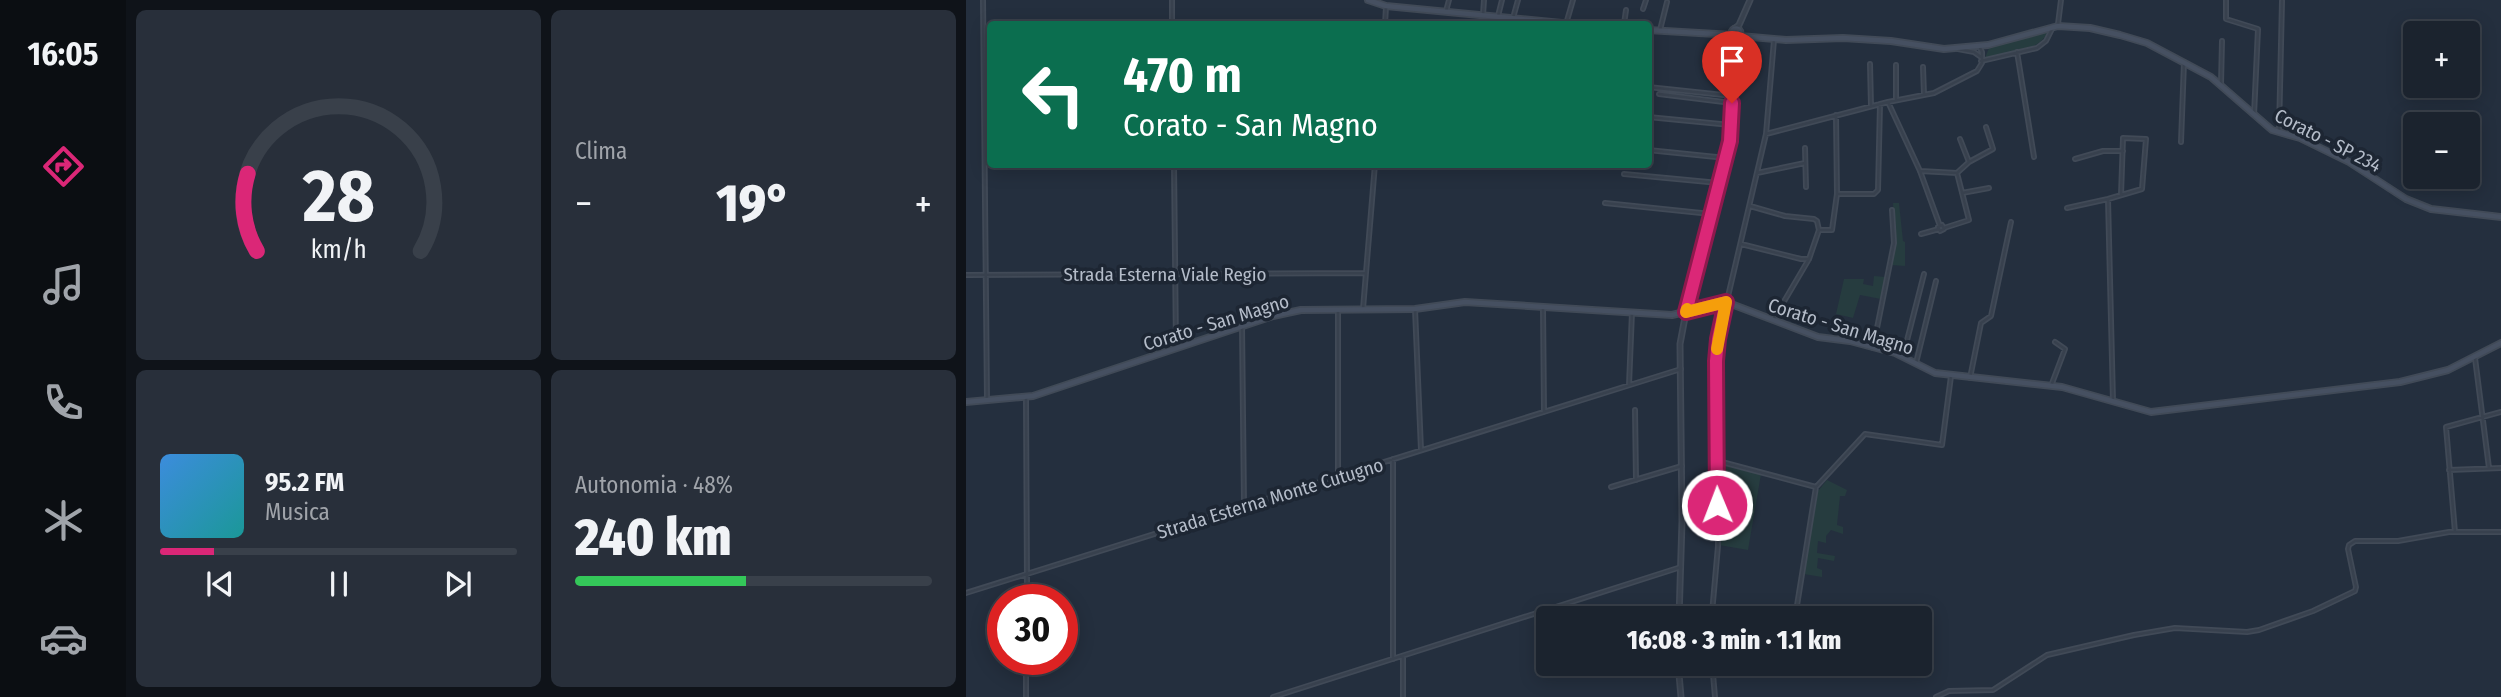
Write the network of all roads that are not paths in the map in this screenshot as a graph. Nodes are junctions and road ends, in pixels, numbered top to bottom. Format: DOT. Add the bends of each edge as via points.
graph roads {
  1 [pos="984,0"];
  2 [pos="1172,0"];
  3 [pos="1371,0"];
  4 [pos="1449,0"];
  5 [pos="1484,0"];
  6 [pos="1502,0"];
  7 [pos="1518,0"];
  8 [pos="1573,0"];
  9 [pos="1646,0"];
  10 [pos="1750,0"];
  11 [pos="2061,0"];
  12 [pos="2226,0"];
  13 [pos="2282,1"];
  14 [pos="1667,2"];
  15 [pos="1387,6"];
  16 [pos="1643,9"];
  17 [pos="1626,10"];
  18 [pos="1446,11"];
  19 [pos="1483,15"];
  20 [pos="1498,16"];
  21 [pos="1514,18"];
  22 [pos="1172,21"];
  23 [pos="1385,21"];
  24 [pos="1540,21"];
  25 [pos="1567,21"];
  26 [pos="1624,21"];
  27 [pos="2056,26"];
  28 [pos="1652,30"];
  29 [pos="1660,30"];
  30 [pos="1736,33"];
  31 [pos="1774,38"];
  32 [pos="2003,41"];
  33 [pos="2222,41"];
  34 [pos="1979,46"];
  35 [pos="1956,48"];
  36 [pos="2017,52"];
  37 [pos="1981,59"];
  38 [pos="2184,62"];
  39 [pos="1870,64"];
  40 [pos="1896,65"];
  41 [pos="1923,67"];
  42 [pos="2221,84"];
  43 [pos="1652,87"];
  44 [pos="1658,94"];
  45 [pos="1924,95"];
  46 [pos="1733,96"];
  47 [pos="1896,100"];
  48 [pos="1888,102"];
  49 [pos="1732,103"];
  50 [pos="1880,104"];
  51 [pos="1871,106"];
  52 [pos="2255,115"];
  53 [pos="1836,116"];
  54 [pos="1652,117"];
  55 [pos="1731,125"];
  56 [pos="1986,127"];
  57 [pos="2279,131"];
  58 [pos="1766,134"];
  59 [pos="1960,139"];
  60 [pos="2181,142"];
  61 [pos="1805,148"];
  62 [pos="1652,150"];
  63 [pos="2123,151"];
  64 [pos="2034,157"];
  65 [pos="1726,158"];
  66 [pos="2075,159"];
  67 [pos="1969,162"];
  68 [pos="1805,163"];
  69 [pos="1174,168"];
  70 [pos="1375,168"];
  71 [pos="1920,171"];
  72 [pos="1757,173"];
  73 [pos="1956,173"];
  74 [pos="1624,174"];
  75 [pos="1719,183"];
  76 [pos="1806,187"];
  77 [pos="1989,188"];
  78 [pos="1962,193"];
  79 [pos="1836,194"];
  80 [pos="2121,195"];
  81 [pos="2108,199"];
  82 [pos="1605,203"];
  83 [pos="1749,205"];
  84 [pos="2067,208"];
  85 [pos="1892,210"];
  86 [pos="1711,214"];
  87 [pos="2501,217"];
  88 [pos="2011,222"];
  89 [pos="1941,227"];
  90 [pos="1819,230"];
  91 [pos="1921,234"];
  92 [pos="1740,244"];
  93 [pos="1810,259"];
  94 [pos="1365,273"];
  95 [pos="1175,274"];
  96 [pos="1924,274"];
  97 [pos="966,275"];
  98 [pos="985,275"];
  99 [pos="1936,281"];
  100 [pos="1726,302"];
  101 [pos="1543,307"];
  102 [pos="1338,309"];
  103 [pos="1363,309"];
  104 [pos="1416,309"];
  105 [pos="1632,312"];
  106 [pos="1686,312"];
  107 [pos="1773,320"];
  108 [pos="1242,326"];
  109 [pos="2055,342"];
  110 [pos="2501,343"];
  111 [pos="1176,348"];
  112 [pos="1873,348"];
  113 [pos="1903,356"];
  114 [pos="2475,358"];
  115 [pos="1916,363"];
  116 [pos="1681,369"];
  117 [pos="1951,376"];
  118 [pos="1970,378"];
  119 [pos="1629,386"];
  120 [pos="2051,386"];
  121 [pos="1026,397"];
  122 [pos="987,400"];
  123 [pos="2113,401"];
  124 [pos="966,402"];
  125 [pos="1636,410"];
  126 [pos="1544,412"];
  127 [pos="2501,412"];
  128 [pos="2482,417"];
  129 [pos="1421,450"];
  130 [pos="1393,459"];
  131 [pos="1717,461"];
  132 [pos="1682,466"];
  133 [pos="2489,468"];
  134 [pos="2501,468"];
  135 [pos="2449,470"];
  136 [pos="1338,477"];
  137 [pos="1636,480"];
  138 [pos="1816,487"];
  139 [pos="1611,488"];
  140 [pos="1244,506"];
  141 [pos="2455,532"];
  142 [pos="2501,532"];
  143 [pos="1681,567"];
  144 [pos="1026,574"];
  145 [pos="1027,584"];
  146 [pos="966,593"];
  147 [pos="1679,606"];
  148 [pos="1714,606"];
  149 [pos="1797,606"];
  150 [pos="1403,656"];
  151 [pos="1393,659"];
  152 [pos="1026,675"];
  153 [pos="1679,676"];
  154 [pos="1713,676"];
  155 [pos="1026,697"];
  156 [pos="1273,697"];
  157 [pos="1403,697"];
  158 [pos="1681,697"];
  159 [pos="1715,697"];
  160 [pos="1937,697"];
  1 -- 98 [label="street"];
  2 -- 22 [label="street"];
  3 -- 15 [label="main road"];
  4 -- 18 [label="street"];
  5 -- 19 [label="street"];
  6 -- 20 [label="street"];
  7 -- 21 [label="street"];
  8 -- 25 [label="street"];
  9 -- 16 [label="street"];
  10 -- 30 [label="street"];
  11 -- 27 [label="street"];
  12 -- 52 [label="street" via="2226,19 2258,29"];
  13 -- 57 [label="street"];
  14 -- 29 [label="street"];
  15 -- 18 [label="main road"];
  15 -- 23 [label="street"];
  17 -- 26 [label="street"];
  18 -- 19 [label="main road"];
  19 -- 20 [label="main road"];
  20 -- 21 [label="main road"];
  21 -- 24 [label="main road"];
  27 -- 32 [label="main road, Corato - SP 234"];
  27 -- 36 [label="street" via="2042,45"];
  27 -- 38 [label="main road, Corato - SP 234" via="2120,35"];
  28 -- 29 [label="main road"];
  29 -- 30 [label="main road"];
  30 -- 31 [label="main road, Corato - SP 234"];
  30 -- 46 [label="street"];
  31 -- 35 [label="main road, Corato - SP 234" via="1843,38"];
  31 -- 58 [label="street"];
  32 -- 34 [label="main road, Corato - SP 234"];
  32 -- 37 [label="street" via="1989,47"];
  33 -- 42 [label="street"];
  34 -- 35 [label="main road, Corato - SP 234"];
  34 -- 37 [label="street"];
  35 -- 37 [label="street" via="1974,52"];
  36 -- 37 [label="street"];
  36 -- 64 [label="street"];
  37 -- 45 [label="street" via="1978,71"];
  38 -- 42 [label="main road, Corato - SP 234"];
  38 -- 60 [label="street"];
  39 -- 51 [label="street"];
  40 -- 47 [label="street"];
  41 -- 45 [label="street"];
  42 -- 52 [label="main road, Corato - SP 234"];
  43 -- 46 [label="street"];
  44 -- 49 [label="street"];
  45 -- 47 [label="street"];
  46 -- 49 [label="street"];
  47 -- 48 [label="street"];
  48 -- 50 [label="street"];
  48 -- 71 [label="street"];
  49 -- 55 [label="street"];
  50 -- 51 [label="street"];
  50 -- 79 [label="street" via="1878,190 1874,194"];
  51 -- 53 [label="street"];
  52 -- 57 [label="main road, Corato - SP 234"];
  53 -- 58 [label="street"];
  53 -- 79 [label="street"];
  54 -- 55 [label="street"];
  55 -- 65 [label="street"];
  56 -- 67 [label="street" via="1993,149"];
  57 -- 87 [label="main road, Corato - SP 234" via="2349,162 2406,199 2431,209"];
  58 -- 72 [label="street"];
  59 -- 67 [label="street"];
  61 -- 68 [label="street"];
  62 -- 65 [label="street"];
  63 -- 66 [label="street"];
  63 -- 80 [label="street"];
  63 -- 80 [label="street" via="2123,138 2146,139 2142,189"];
  65 -- 75 [label="street"];
  67 -- 73 [label="street"];
  68 -- 72 [label="street"];
  68 -- 76 [label="street"];
  69 -- 95 [label="street"];
  70 -- 94 [label="street"];
  71 -- 73 [label="street"];
  71 -- 89 [label="street"];
  72 -- 83 [label="street"];
  73 -- 78 [label="street"];
  74 -- 75 [label="street"];
  75 -- 86 [label="street"];
  77 -- 78 [label="street"];
  78 -- 89 [label="street" via="1969,220"];
  79 -- 90 [label="street" via="1832,230"];
  80 -- 81 [label="street"];
  81 -- 84 [label="street"];
  81 -- 123 [label="street"];
  82 -- 86 [label="street"];
  83 -- 90 [label="street" via="1817,220"];
  83 -- 92 [label="street"];
  85 -- 112 [label="street" via="1894,243"];
  86 -- 106 [label="street"];
  88 -- 118 [label="street" via="1992,316 1981,323"];
  89 -- 91 [label="street"];
  90 -- 93 [label="street"];
  92 -- 93 [label="street"];
  92 -- 100 [label="street"];
  93 -- 107 [label="street"];
  94 -- 95 [label="street, Strada Esterna Viale Regio"];
  94 -- 103 [label="street"];
  95 -- 98 [label="street, Strada Esterna Viale Regio"];
  95 -- 111 [label="street"];
  96 -- 113 [label="street"];
  97 -- 98 [label="street, Strada Esterna Viale Regio"];
  98 -- 122 [label="street"];
  99 -- 115 [label="street"];
  100 -- 106 [label="main road, Corato - San Magno"];
  100 -- 107 [label="main road, Corato - San Magno"];
  100 -- 131 [label="street" via="1716,361"];
  101 -- 104 [label="main road, Corato - San Magno" via="1465,302"];
  101 -- 105 [label="main road, Corato - San Magno"];
  101 -- 126 [label="street"];
  102 -- 103 [label="main road, Corato - San Magno"];
  102 -- 108 [label="main road, Corato - San Magno" via="1301,310"];
  102 -- 136 [label="street"];
  103 -- 104 [label="main road, Corato - San Magno"];
  104 -- 129 [label="street"];
  105 -- 106 [label="main road, Corato - San Magno"];
  105 -- 119 [label="street"];
  106 -- 116 [label="street"];
  107 -- 112 [label="main road, Corato - San Magno" via="1818,337"];
  108 -- 111 [label="main road, Corato - San Magno"];
  108 -- 140 [label="street"];
  109 -- 120 [label="street" via="2065,349"];
  110 -- 114 [label="main road, Corato - San Magno"];
  111 -- 121 [label="main road, Corato - San Magno"];
  112 -- 113 [label="main road, Corato - San Magno"];
  113 -- 115 [label="main road, Corato - San Magno"];
  114 -- 123 [label="main road, Corato - San Magno" via="2400,382 2151,412"];
  114 -- 128 [label="street"];
  115 -- 117 [label="main road, Corato - San Magno"];
  116 -- 119 [label="street, Strada Esterna Monte Cutugno"];
  116 -- 132 [label="street"];
  117 -- 118 [label="main road, Corato - San Magno"];
  117 -- 138 [label="street" via="1942,445 1865,434"];
  118 -- 120 [label="main road, Corato - San Magno"];
  119 -- 126 [label="street, Strada Esterna Monte Cutugno"];
  120 -- 123 [label="main road, Corato - San Magno"];
  121 -- 122 [label="main road, Corato - San Magno"];
  121 -- 144 [label="street"];
  122 -- 124 [label="main road, Corato - San Magno"];
  125 -- 137 [label="street"];
  126 -- 129 [label="street, Strada Esterna Monte Cutugno"];
  127 -- 128 [label="street"];
  128 -- 133 [label="street"];
  128 -- 135 [label="street" via="2446,426"];
  129 -- 130 [label="street, Strada Esterna Monte Cutugno"];
  130 -- 136 [label="street, Strada Esterna Monte Cutugno"];
  130 -- 151 [label="street"];
  131 -- 138 [label="street"];
  131 -- 148 [label="street"];
  132 -- 137 [label="street"];
  132 -- 143 [label="street"];
  133 -- 134 [label="street"];
  133 -- 135 [label="street"];
  135 -- 141 [label="street"];
  136 -- 140 [label="street, Strada Esterna Monte Cutugno"];
  137 -- 139 [label="street"];
  138 -- 149 [label="street"];
  140 -- 144 [label="street, Strada Esterna Monte Cutugno"];
  141 -- 142 [label="street"];
  141 -- 160 [label="street" via="2353,542 2348,549 2355,591 2259,630 2175,628 2134,635 2047,655 1993,690 1949,691"];
  143 -- 147 [label="street"];
  143 -- 150 [label="street"];
  144 -- 145 [label="street"];
  144 -- 146 [label="street, Strada Esterna Monte Cutugno"];
  150 -- 151 [label="street"];
  150 -- 157 [label="street"];
  151 -- 156 [label="street"];
  152 -- 155 [label="street"];
  153 -- 158 [label="street"];
  154 -- 159 [label="street"];
}
